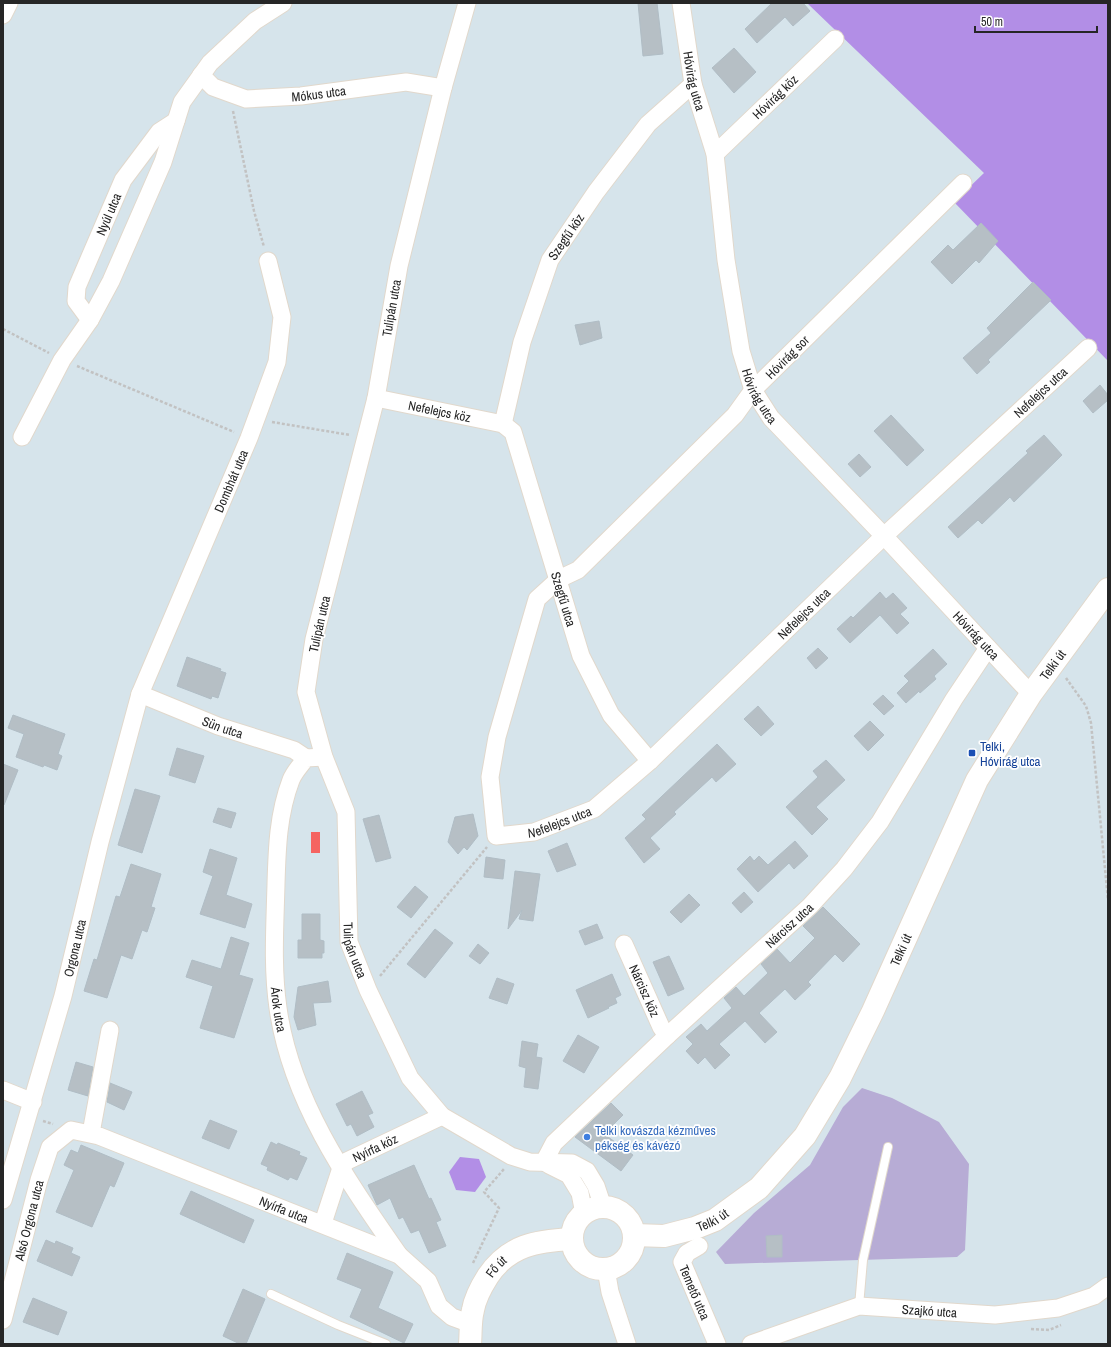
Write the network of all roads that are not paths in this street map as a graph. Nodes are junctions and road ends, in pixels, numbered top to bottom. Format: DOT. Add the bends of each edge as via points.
graph roads {
  1 [pos="9,3"];
  2 [pos="283,3"];
  3 [pos="467,3"];
  4 [pos="681,3"];
  5 [pos="3,15"];
  6 [pos="835,39"];
  7 [pos="201,75"];
  8 [pos="693,84"];
  9 [pos="443,88"];
  10 [pos="176,121"];
  11 [pos="715,154"];
  12 [pos="963,183"];
  13 [pos="268,261"];
  14 [pos="90,320"];
  15 [pos="1088,348"];
  16 [pos="753,390"];
  17 [pos="376,398"];
  18 [pos="503,424"];
  19 [pos="22,437"];
  20 [pos="884,536"];
  21 [pos="559,579"];
  22 [pos="1108,589"];
  23 [pos="988,648"];
  24 [pos="140,694"];
  25 [pos="1031,694"];
  26 [pos="324,757"];
  27 [pos="306,758"];
  28 [pos="650,761"];
  29 [pos="624,944"];
  30 [pos="110,1030"];
  31 [pos="667,1036"];
  32 [pos="3,1090"];
  33 [pos="31,1109"];
  34 [pos="442,1116"];
  35 [pos="71,1130"];
  36 [pos="91,1133"];
  37 [pos="888,1147"];
  38 [pos="544,1162"];
  39 [pos="340,1168"];
  40 [pos="3,1200"];
  41 [pos="593,1211"];
  42 [pos="323,1223"];
  43 [pos="634,1235"];
  44 [pos="572,1239"];
  45 [pos="699,1246"];
  46 [pos="398,1255"];
  47 [pos="606,1269"];
  48 [pos="1108,1286"];
  49 [pos="271,1294"];
  50 [pos="859,1306"];
  51 [pos="3,1320"];
  52 [pos="471,1334"];
  53 [pos="386,1344"];
  54 [pos="627,1344"];
  55 [pos="717,1344"];
  56 [pos="752,1344"];
  1 -- 5 [label="street"];
  2 -- 7 [label="street" via="255,21 210,63"];
  3 -- 9 [label="street, Tulipán utca"];
  4 -- 8 [label="street, Hóvirág utca"];
  6 -- 11 [label="street, Hóvirág köz"];
  7 -- 9 [label="street, Mókus utca" via="213,87 246,99 301,96 406,82"];
  7 -- 10 [label="street" via="182,102"];
  8 -- 11 [label="street, Hóvirág utca"];
  8 -- 18 [label="street, Szegfű köz" via="648,124 596,192 550,260 522,342"];
  9 -- 17 [label="street, Tulipán utca" via="399,266"];
  10 -- 14 [label="street" via="163,162 111,281"];
  10 -- 14 [label="street, Nyúl utca" via="159,132 123,180 77,287 76,301"];
  11 -- 16 [label="street, Hóvirág utca" via="726,260 738,336"];
  12 -- 16 [label="street, Hóvirág sor"];
  13 -- 24 [label="street, Dombhát utca" via="282,317 277,362 249,438"];
  14 -- 19 [label="street" via="62,360"];
  15 -- 20 [label="street, Nefelejcs utca"];
  16 -- 20 [label="street, Hóvirág utca" via="771,418"];
  16 -- 21 [label="street, Hóvirág sor" via="735,415 578,570"];
  17 -- 18 [label="street, Nefelejcs köz"];
  17 -- 26 [label="street, Tulipán utca" via="314,639 306,692"];
  18 -- 21 [label="street, Szegfű utca" via="513,432"];
  20 -- 23 [label="street, Hóvirág utca"];
  20 -- 28 [label="street, Nefelejcs utca"];
  21 -- 28 [label="street, Szegfű utca" via="581,656 611,716"];
  21 -- 28 [label="street, Nefelejcs utca" via="537,599 497,737 490,777 496,836 534,832 594,809"];
  22 -- 25 [label="main road, Telki út"];
  23 -- 25 [label="street, Hóvirág utca"];
  23 -- 31 [label="street, Nárcisz utca" via="880,822 844,869 810,906"];
  24 -- 27 [label="street, Sün utca" via="218,726 294,750"];
  24 -- 33 [label="street, Orgona utca" via="100,842 63,996"];
  25 -- 43 [label="main road, Telki út" via="977,780 873,1011 840,1078 805,1136 759,1188 714,1220 664,1236"];
  26 -- 27 [label="street"];
  26 -- 34 [label="street, Tulipán utca" via="346,812 348,942 410,1078"];
  27 -- 39 [label="street, Árok utca" via="291,779 278,826 274,935 278,1008 288,1054 307,1106"];
  29 -- 31 [label="street, Nárcisz köz"];
  30 -- 36 [label="street"];
  31 -- 38 [label="street, Nárcisz utca" via="554,1143"];
  32 -- 33 [label="street"];
  33 -- 40 [label="street, Orgona utca"];
  34 -- 38 [label="street, Tulipán utca" via="511,1156 530,1162"];
  34 -- 39 [label="street, Nyírfa köz" via="347,1161"];
  35 -- 36 [label="street, Nyírfa utca"];
  35 -- 51 [label="street, Alsó Orgona utca" via="50,1147"];
  36 -- 42 [label="street, Nyírfa utca"];
  37 -- 50 [label="lane" via="863,1260"];
  38 -- 41 [label="street, Tulipán utca" via="572,1164 587,1171 596,1186"];
  39 -- 42 [label="street, Nyírfa köz"];
  39 -- 46 [label="street, Árok utca"];
  41 -- 43 [label="main road" via="612,1209 623,1216"];
  41 -- 44 [label="main road" via="574,1226"];
  42 -- 46 [label="street, Nyírfa utca"];
  43 -- 47 [label="main road" via="627,1258 614,1268"];
  44 -- 47 [label="main road" via="575,1252 583,1262 594,1268"];
  44 -- 52 [label="main road, Fő út" via="545,1241 518,1248 497,1263 480,1288 472,1310"];
  45 -- 55 [label="street, Temető utca" via="687,1253 682,1262"];
  46 -- 52 [label="street, Nyírfa utca" via="428,1281 439,1306"];
  47 -- 54 [label="street" via="610,1292"];
  48 -- 50 [label="street, Szajkó utca" via="1094,1296 1058,1308 995,1314"];
  49 -- 53 [label="lane"];
  50 -- 56 [label="street, Szajkó utca"];
}
